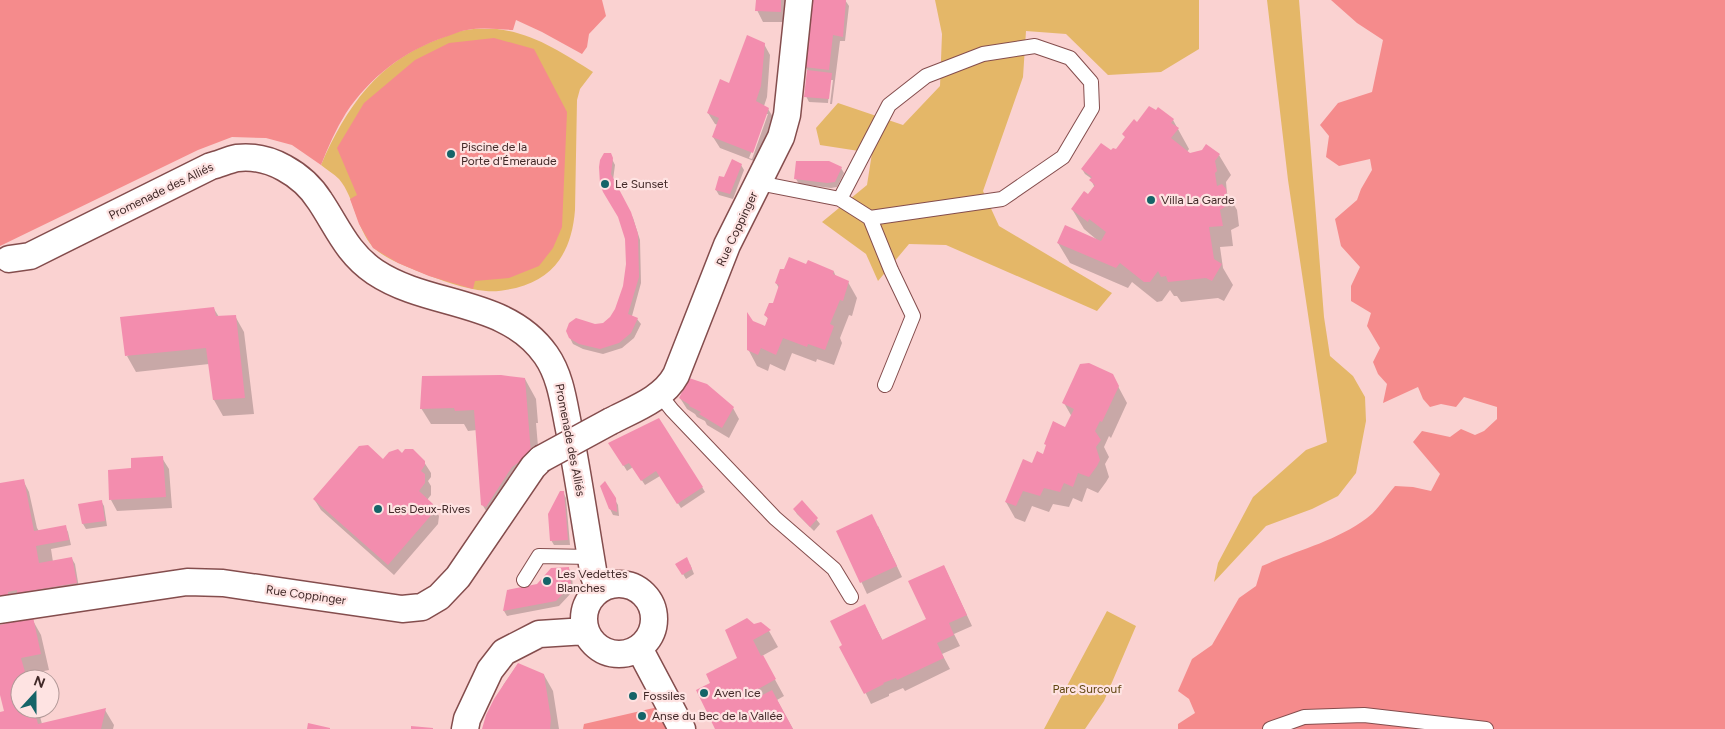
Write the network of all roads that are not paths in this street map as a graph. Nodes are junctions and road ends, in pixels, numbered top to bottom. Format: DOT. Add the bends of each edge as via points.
graph roads {
  1 [pos="799,0"];
  2 [pos="759,183"];
  3 [pos="840,199"];
  4 [pos="870,218"];
  5 [pos="9,259"];
  6 [pos="884,385"];
  7 [pos="660,395"];
  8 [pos="591,557"];
  9 [pos="524,580"];
  10 [pos="600,589"];
  11 [pos="851,597"];
  12 [pos="0,610"];
  13 [pos="586,631"];
  14 [pos="639,648"];
  15 [pos="465,729"];
  16 [pos="682,729"];
  17 [pos="1270,729"];
  18 [pos="1486,729"];
  1 -- 2 [label="street, Rue Coppinger" via="787,115 781,137"];
  2 -- 3 [label="lane"];
  2 -- 7 [label="street, Rue Coppinger" via="727,245 676,375"];
  3 -- 4 [label="lane"];
  3 -- 4 [label="lane" via="889,105 926,76 984,54 1036,46 1070,58 1091,82 1092,108 1063,157 1002,199"];
  4 -- 6 [label="lane" via="913,316"];
  5 -- 8 [label="street, Promenade des Alliés" via="30,256 211,166 237,158 264,160 288,169 320,200 344,241 374,272 398,286 509,321 528,334 545,354 557,374"];
  7 -- 11 [label="lane" via="775,518 834,569"];
  7 -- 12 [label="street, Rue Coppinger, bridge" via="541,459 458,578 439,597 422,607 402,609 223,583 187,582"];
  8 -- 9 [label="lane" via="538,556"];
  8 -- 10 [label="street, Promenade des Alliés"];
  10 -- 13 [label="street" via="590,597 585,608 583,620"];
  10 -- 14 [label="street" via="610,584 631,585 649,599 655,620 653,631"];
  13 -- 14 [label="street" via="589,639 608,653 625,654"];
  13 -- 15 [label="street" via="540,634 504,652 490,670"];
  14 -- 16 [label="street"];
  17 -- 18 [label="lane" via="1304,717 1364,715"];
}
